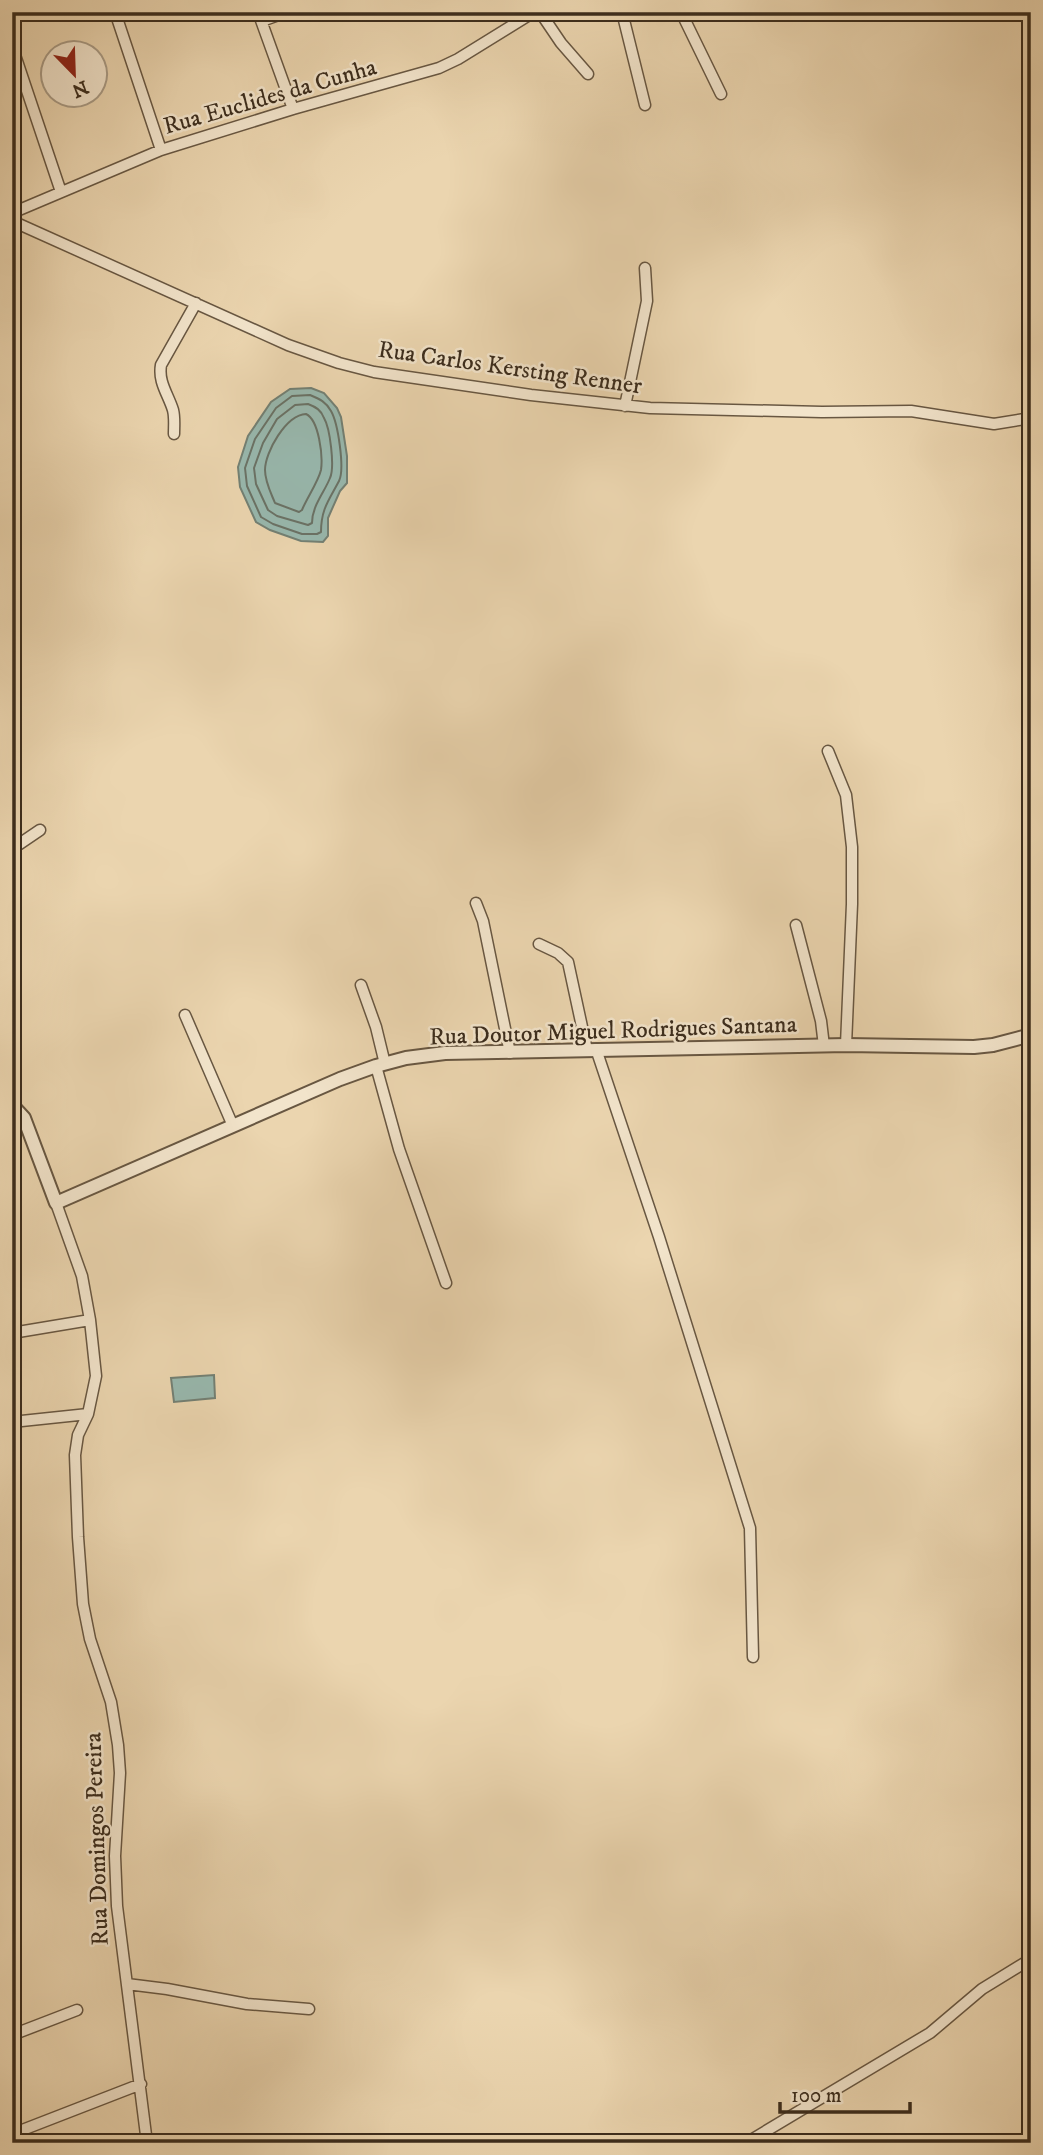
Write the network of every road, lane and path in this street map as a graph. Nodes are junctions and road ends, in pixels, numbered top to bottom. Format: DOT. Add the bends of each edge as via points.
graph roads {
  1 [pos="115,12"];
  2 [pos="287,12"];
  3 [pos="534,12"];
  4 [pos="540,12"];
  5 [pos="622,12"];
  6 [pos="681,12"];
  7 [pos="260,17"];
  8 [pos="12,46"];
  9 [pos="587,74"];
  10 [pos="721,94"];
  11 [pos="645,105"];
  12 [pos="293,109"];
  13 [pos="161,150"];
  14 [pos="61,192"];
  15 [pos="12,213"];
  16 [pos="12,221"];
  17 [pos="645,268"];
  18 [pos="196,303"];
  19 [pos="625,406"];
  20 [pos="1031,418"];
  21 [pos="174,434"];
  22 [pos="828,751"];
  23 [pos="40,830"];
  24 [pos="12,849"];
  25 [pos="476,903"];
  26 [pos="796,925"];
  27 [pos="538,944"];
  28 [pos="361,985"];
  29 [pos="185,1015"];
  30 [pos="1031,1035"];
  31 [pos="846,1045"];
  32 [pos="824,1046"];
  33 [pos="591,1050"];
  34 [pos="510,1053"];
  35 [pos="380,1065"];
  36 [pos="12,1105"];
  37 [pos="233,1126"];
  38 [pos="56,1203"];
  39 [pos="446,1283"];
  40 [pos="90,1320"];
  41 [pos="12,1333"];
  42 [pos="88,1414"];
  43 [pos="12,1423"];
  44 [pos="753,1657"];
  45 [pos="1031,1959"];
  46 [pos="127,1984"];
  47 [pos="77,2010"];
  48 [pos="309,2010"];
  49 [pos="12,2035"];
  50 [pos="141,2084"];
  51 [pos="12,2134"];
  52 [pos="147,2143"];
  53 [pos="746,2143"];
  1 -- 13 [label="street"];
  2 -- 7 [label="street"];
  3 -- 12 [label="street, Rua Euclides da Cunha" via="439,68"];
  4 -- 9 [label="street"];
  5 -- 11 [label="street"];
  6 -- 10 [label="street"];
  7 -- 12 [label="street"];
  8 -- 14 [label="street"];
  12 -- 13 [label="street, Rua Euclides da Cunha"];
  13 -- 14 [label="street, Rua Euclides da Cunha"];
  14 -- 15 [label="street, Rua Euclides da Cunha"];
  16 -- 18 [label="street, Rua Carlos Kersting Renner"];
  17 -- 19 [label="street" via="647,300"];
  18 -- 19 [label="street, Rua Carlos Kersting Renner" via="288,345 374,372"];
  18 -- 21 [label="street" via="161,365 161,383 174,414"];
  19 -- 20 [label="street, Rua Carlos Kersting Renner" via="911,411 994,424"];
  22 -- 31 [label="street" via="846,795 852,847"];
  23 -- 24 [label="street"];
  25 -- 34 [label="street"];
  26 -- 32 [label="street"];
  27 -- 33 [label="street" via="568,962"];
  28 -- 35 [label="street" via="376,1027"];
  29 -- 37 [label="street"];
  30 -- 31 [label="street, Rua Doutor Miguel Rodrigues Santana" via="974,1047"];
  31 -- 32 [label="street, Rua Doutor Miguel Rodrigues Santana"];
  32 -- 33 [label="street, Rua Doutor Miguel Rodrigues Santana"];
  33 -- 34 [label="street, Rua Doutor Miguel Rodrigues Santana"];
  33 -- 44 [label="street" via="659,1237 750,1528"];
  34 -- 35 [label="street, Rua Doutor Miguel Rodrigues Santana" via="445,1053"];
  35 -- 37 [label="street, Rua Doutor Miguel Rodrigues Santana"];
  35 -- 39 [label="street" via="399,1149"];
  36 -- 38 [label="street" via="24,1118"];
  37 -- 38 [label="street, Rua Doutor Miguel Rodrigues Santana"];
  38 -- 40 [label="street, Rua Domingos Pereira" via="82,1276"];
  40 -- 41 [label="street"];
  40 -- 42 [label="street, Rua Domingos Pereira" via="96,1376"];
  42 -- 43 [label="street"];
  42 -- 46 [label="street, Rua Domingos Pereira" via="75,1455 80,1582 118,1745 115,1882"];
  45 -- 53 [label="street" via="982,1989 930,2033"];
  46 -- 48 [label="street"];
  46 -- 50 [label="street, Rua Domingos Pereira"];
  47 -- 49 [label="street"];
  50 -- 51 [label="street"];
  50 -- 52 [label="street, Rua Domingos Pereira"];
}
